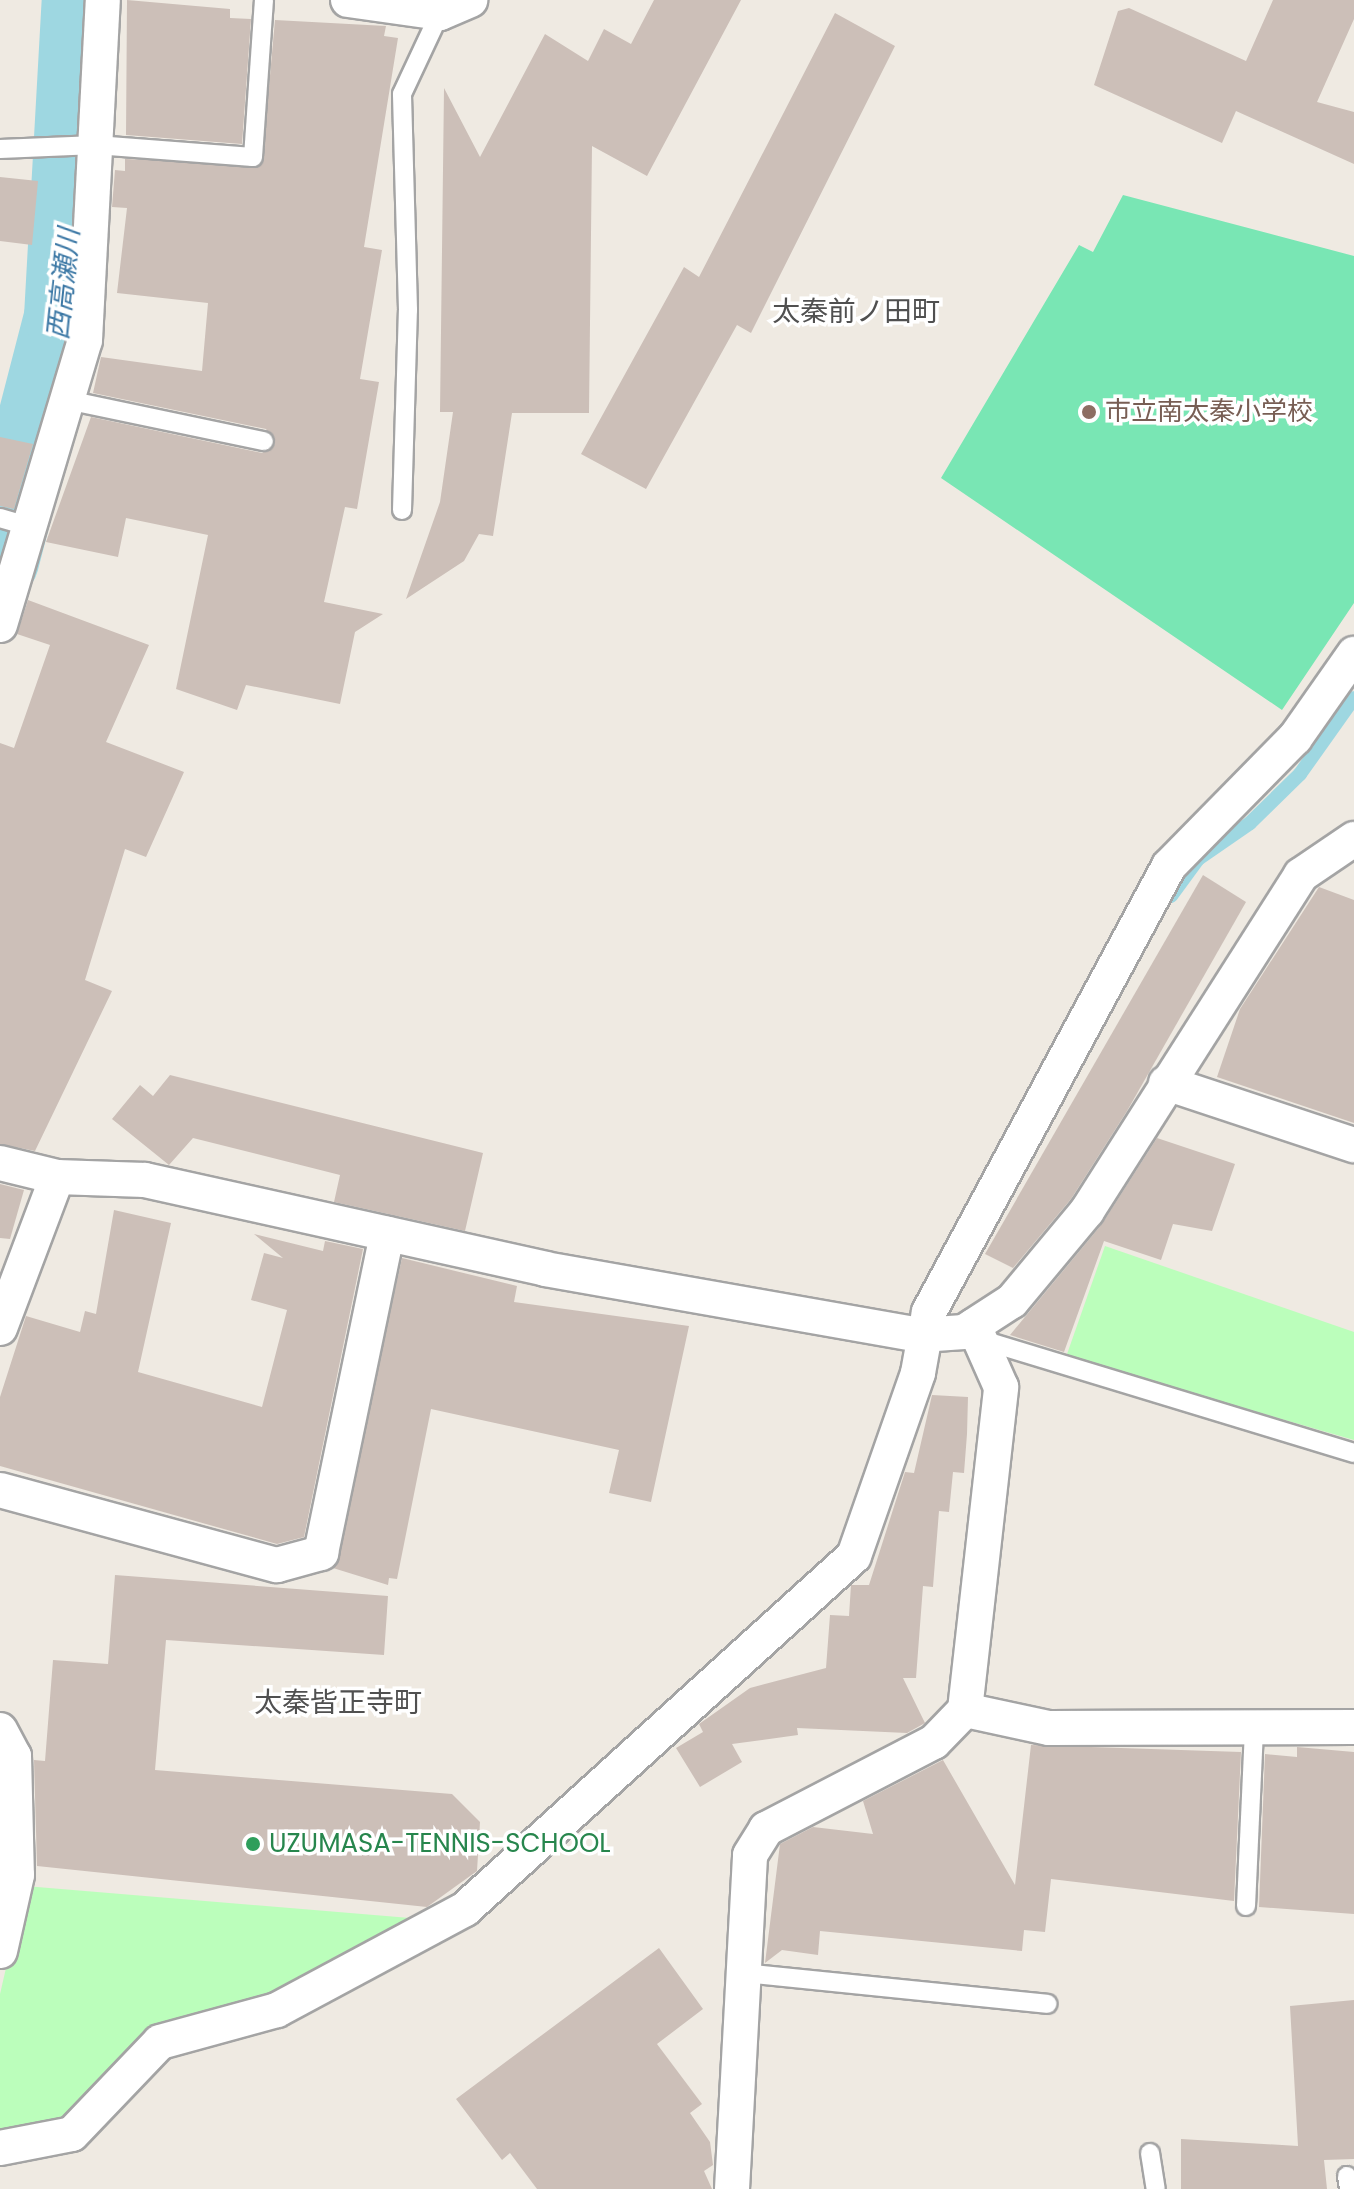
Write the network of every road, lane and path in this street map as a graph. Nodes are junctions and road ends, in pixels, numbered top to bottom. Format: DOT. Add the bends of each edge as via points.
graph roads {
  1 [pos="103,0"];
  2 [pos="264,0"];
  3 [pos="348,0"];
  4 [pos="455,6"];
  5 [pos="96,145"];
  6 [pos="0,149"];
  7 [pos="67,400"];
  8 [pos="264,441"];
  9 [pos="402,510"];
  10 [pos="15,522"];
  11 [pos="0,625"];
  12 [pos="1354,654"];
  13 [pos="1354,839"];
  14 [pos="1166,1083"];
  15 [pos="1354,1145"];
  16 [pos="0,1163"];
  17 [pos="57,1177"];
  18 [pos="387,1234"];
  19 [pos="0,1328"];
  20 [pos="976,1333"];
  21 [pos="921,1335"];
  22 [pos="1354,1453"];
  23 [pos="0,1490"];
  24 [pos="965,1710"];
  25 [pos="1254,1727"];
  26 [pos="1354,1727"];
  27 [pos="0,1730"];
  28 [pos="1246,1906"];
  29 [pos="0,1951"];
  30 [pos="744,1973"];
  31 [pos="1047,2004"];
  32 [pos="0,2148"];
  33 [pos="1150,2153"];
  34 [pos="732,2189"];
  35 [pos="1156,2189"];
  1 -- 5 [label="street"];
  2 -- 5 [label="lane" via="253,157"];
  3 -- 4 [label="street"];
  4 -- 9 [label="lane" via="402,94 408,310"];
  5 -- 6 [label="lane"];
  5 -- 7 [label="street" via="85,340"];
  7 -- 8 [label="lane"];
  7 -- 10 [label="street"];
  10 -- 11 [label="street"];
  12 -- 21 [label="street" via="1295,738 1169,866"];
  13 -- 14 [label="street" via="1301,875"];
  14 -- 15 [label="street"];
  14 -- 20 [label="street" via="1087,1211 1012,1301"];
  16 -- 17 [label="street"];
  17 -- 18 [label="street" via="145,1180"];
  17 -- 19 [label="street"];
  18 -- 21 [label="street"];
  18 -- 23 [label="street" via="321,1553 277,1565"];
  20 -- 21 [label="street"];
  20 -- 22 [label="lane"];
  20 -- 24 [label="street" via="1001,1387"];
  21 -- 32 [label="street" via="918,1373 854,1556 465,1909 277,2010 160,2042 72,2134"];
  24 -- 25 [label="street" via="1049,1728"];
  24 -- 30 [label="street" via="934,1742 766,1829 750,1855"];
  25 -- 26 [label="street"];
  25 -- 28 [label="lane"];
  27 -- 29 [label="street" via="14,1756 17,1875"];
  30 -- 31 [label="lane"];
  30 -- 34 [label="street"];
  33 -- 35 [label="lane"];
}
